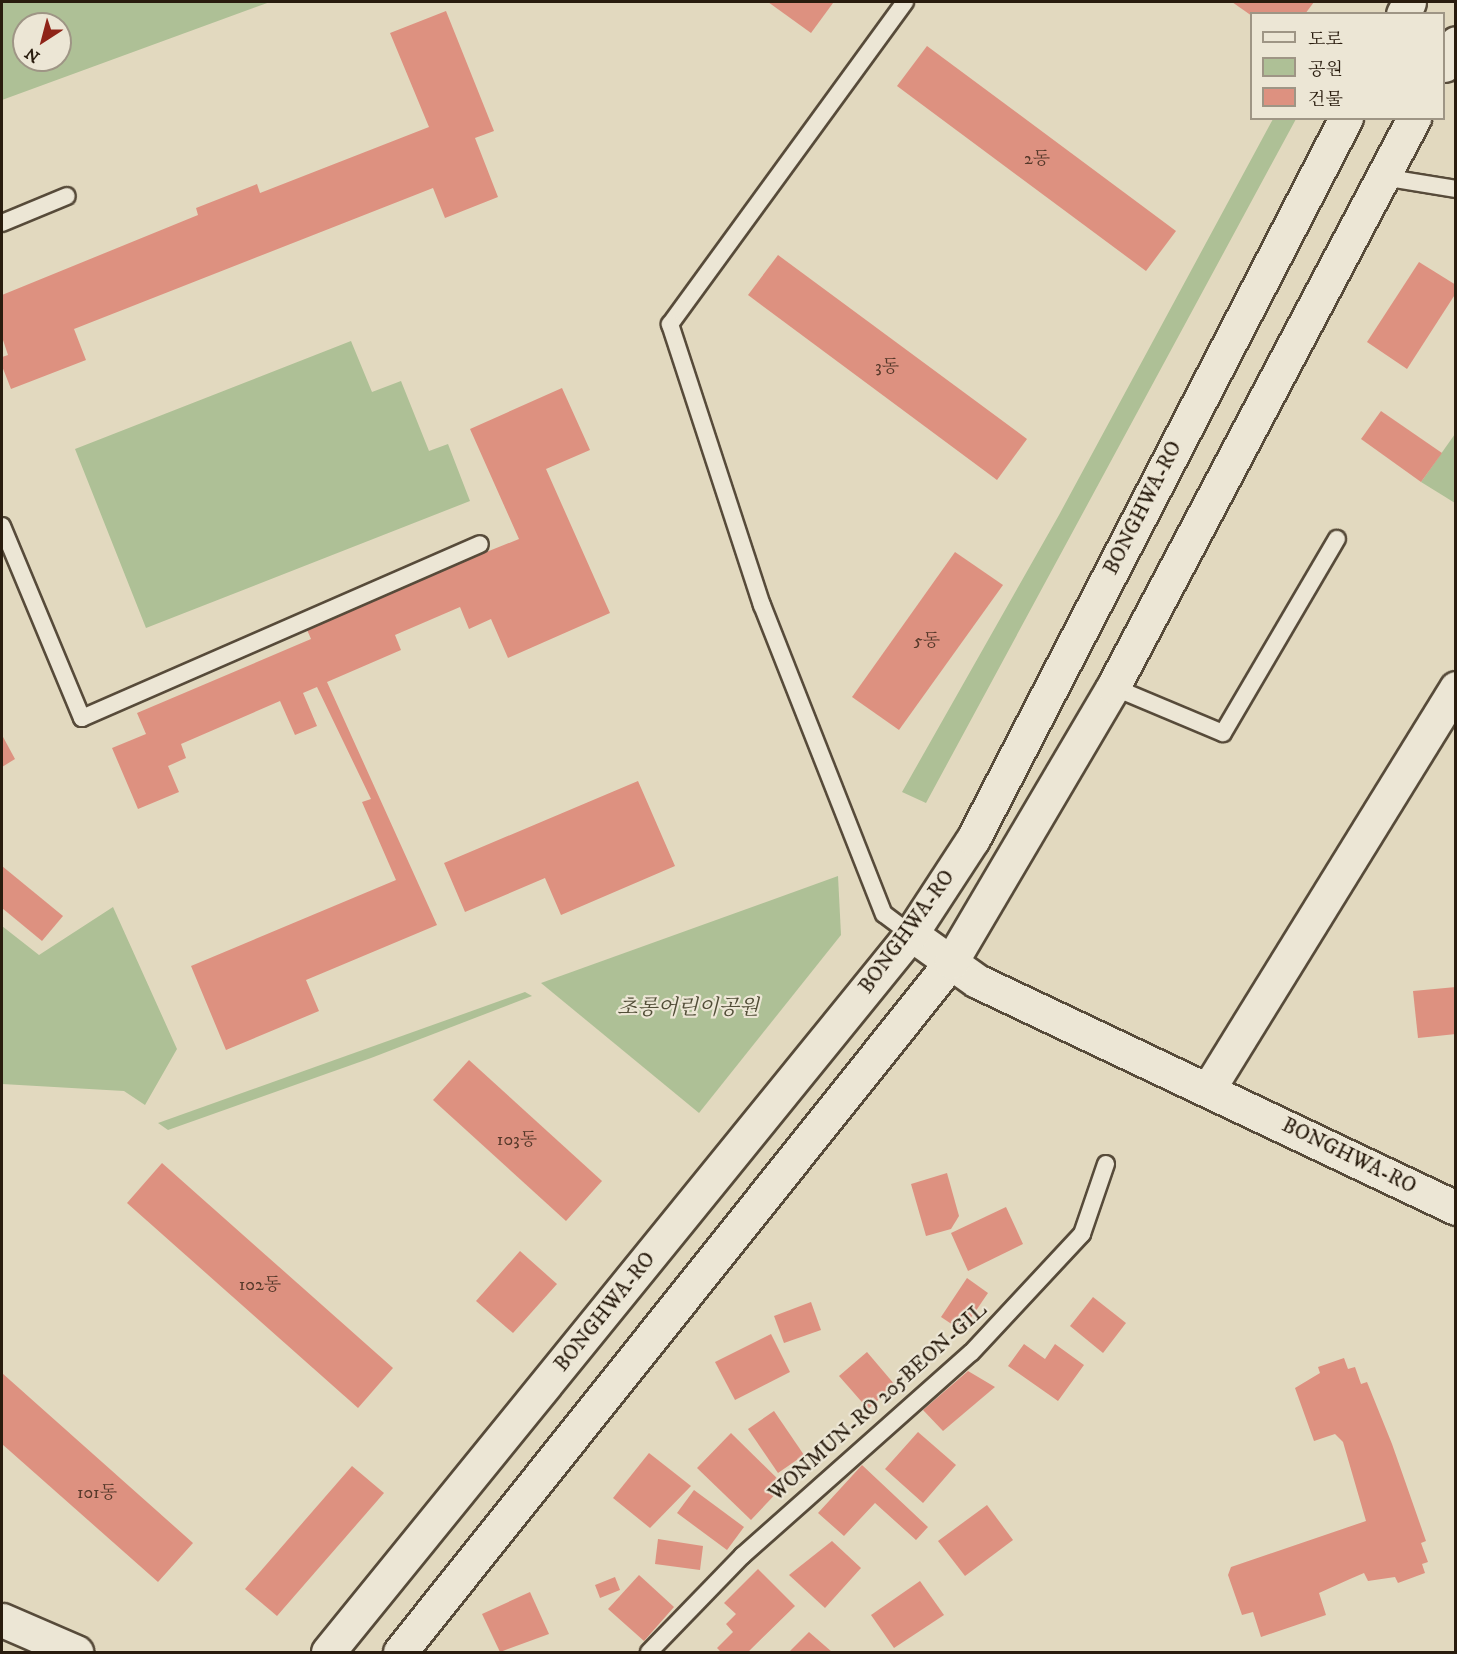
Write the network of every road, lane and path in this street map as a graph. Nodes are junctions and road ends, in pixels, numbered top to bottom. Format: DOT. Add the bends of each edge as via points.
graph roads {
  1 [pos="905,2"];
  2 [pos="1455,43"];
  3 [pos="1445,61"];
  4 [pos="1345,120"];
  5 [pos="1413,120"];
  6 [pos="1382,177"];
  7 [pos="1455,189"];
  8 [pos="67,196"];
  9 [pos="2,223"];
  10 [pos="2,526"];
  11 [pos="1337,539"];
  12 [pos="480,544"];
  13 [pos="1113,687"];
  14 [pos="1455,688"];
  15 [pos="910,934"];
  16 [pos="951,963"];
  17 [pos="1209,1088"];
  18 [pos="1106,1164"];
  19 [pos="1455,1208"];
  20 [pos="2,1620"];
  21 [pos="76,1653"];
  22 [pos="328,1653"];
  23 [pos="400,1653"];
  24 [pos="649,1653"];
  1 -- 15 [label="lane" via="670,324 762,604 884,914"];
  2 -- 3 [label="street"];
  4 -- 15 [label="street, BONGHWA-RO" via="973,839"];
  5 -- 6 [label="street"];
  6 -- 7 [label="lane"];
  6 -- 13 [label="street"];
  8 -- 9 [label="lane"];
  10 -- 12 [label="lane" via="82,718"];
  11 -- 13 [label="lane" via="1222,733"];
  13 -- 16 [label="street"];
  14 -- 17 [label="street"];
  15 -- 16 [label="street, BONGHWA-RO"];
  15 -- 22 [label="street, BONGHWA-RO"];
  16 -- 17 [label="street, BONGHWA-RO" via="976,981"];
  16 -- 23 [label="street"];
  17 -- 19 [label="street, BONGHWA-RO"];
  18 -- 24 [label="lane, WONMUN-RO 205BEON-GIL" via="1082,1234 971,1353 751,1548"];
  20 -- 21 [label="street"];
}
